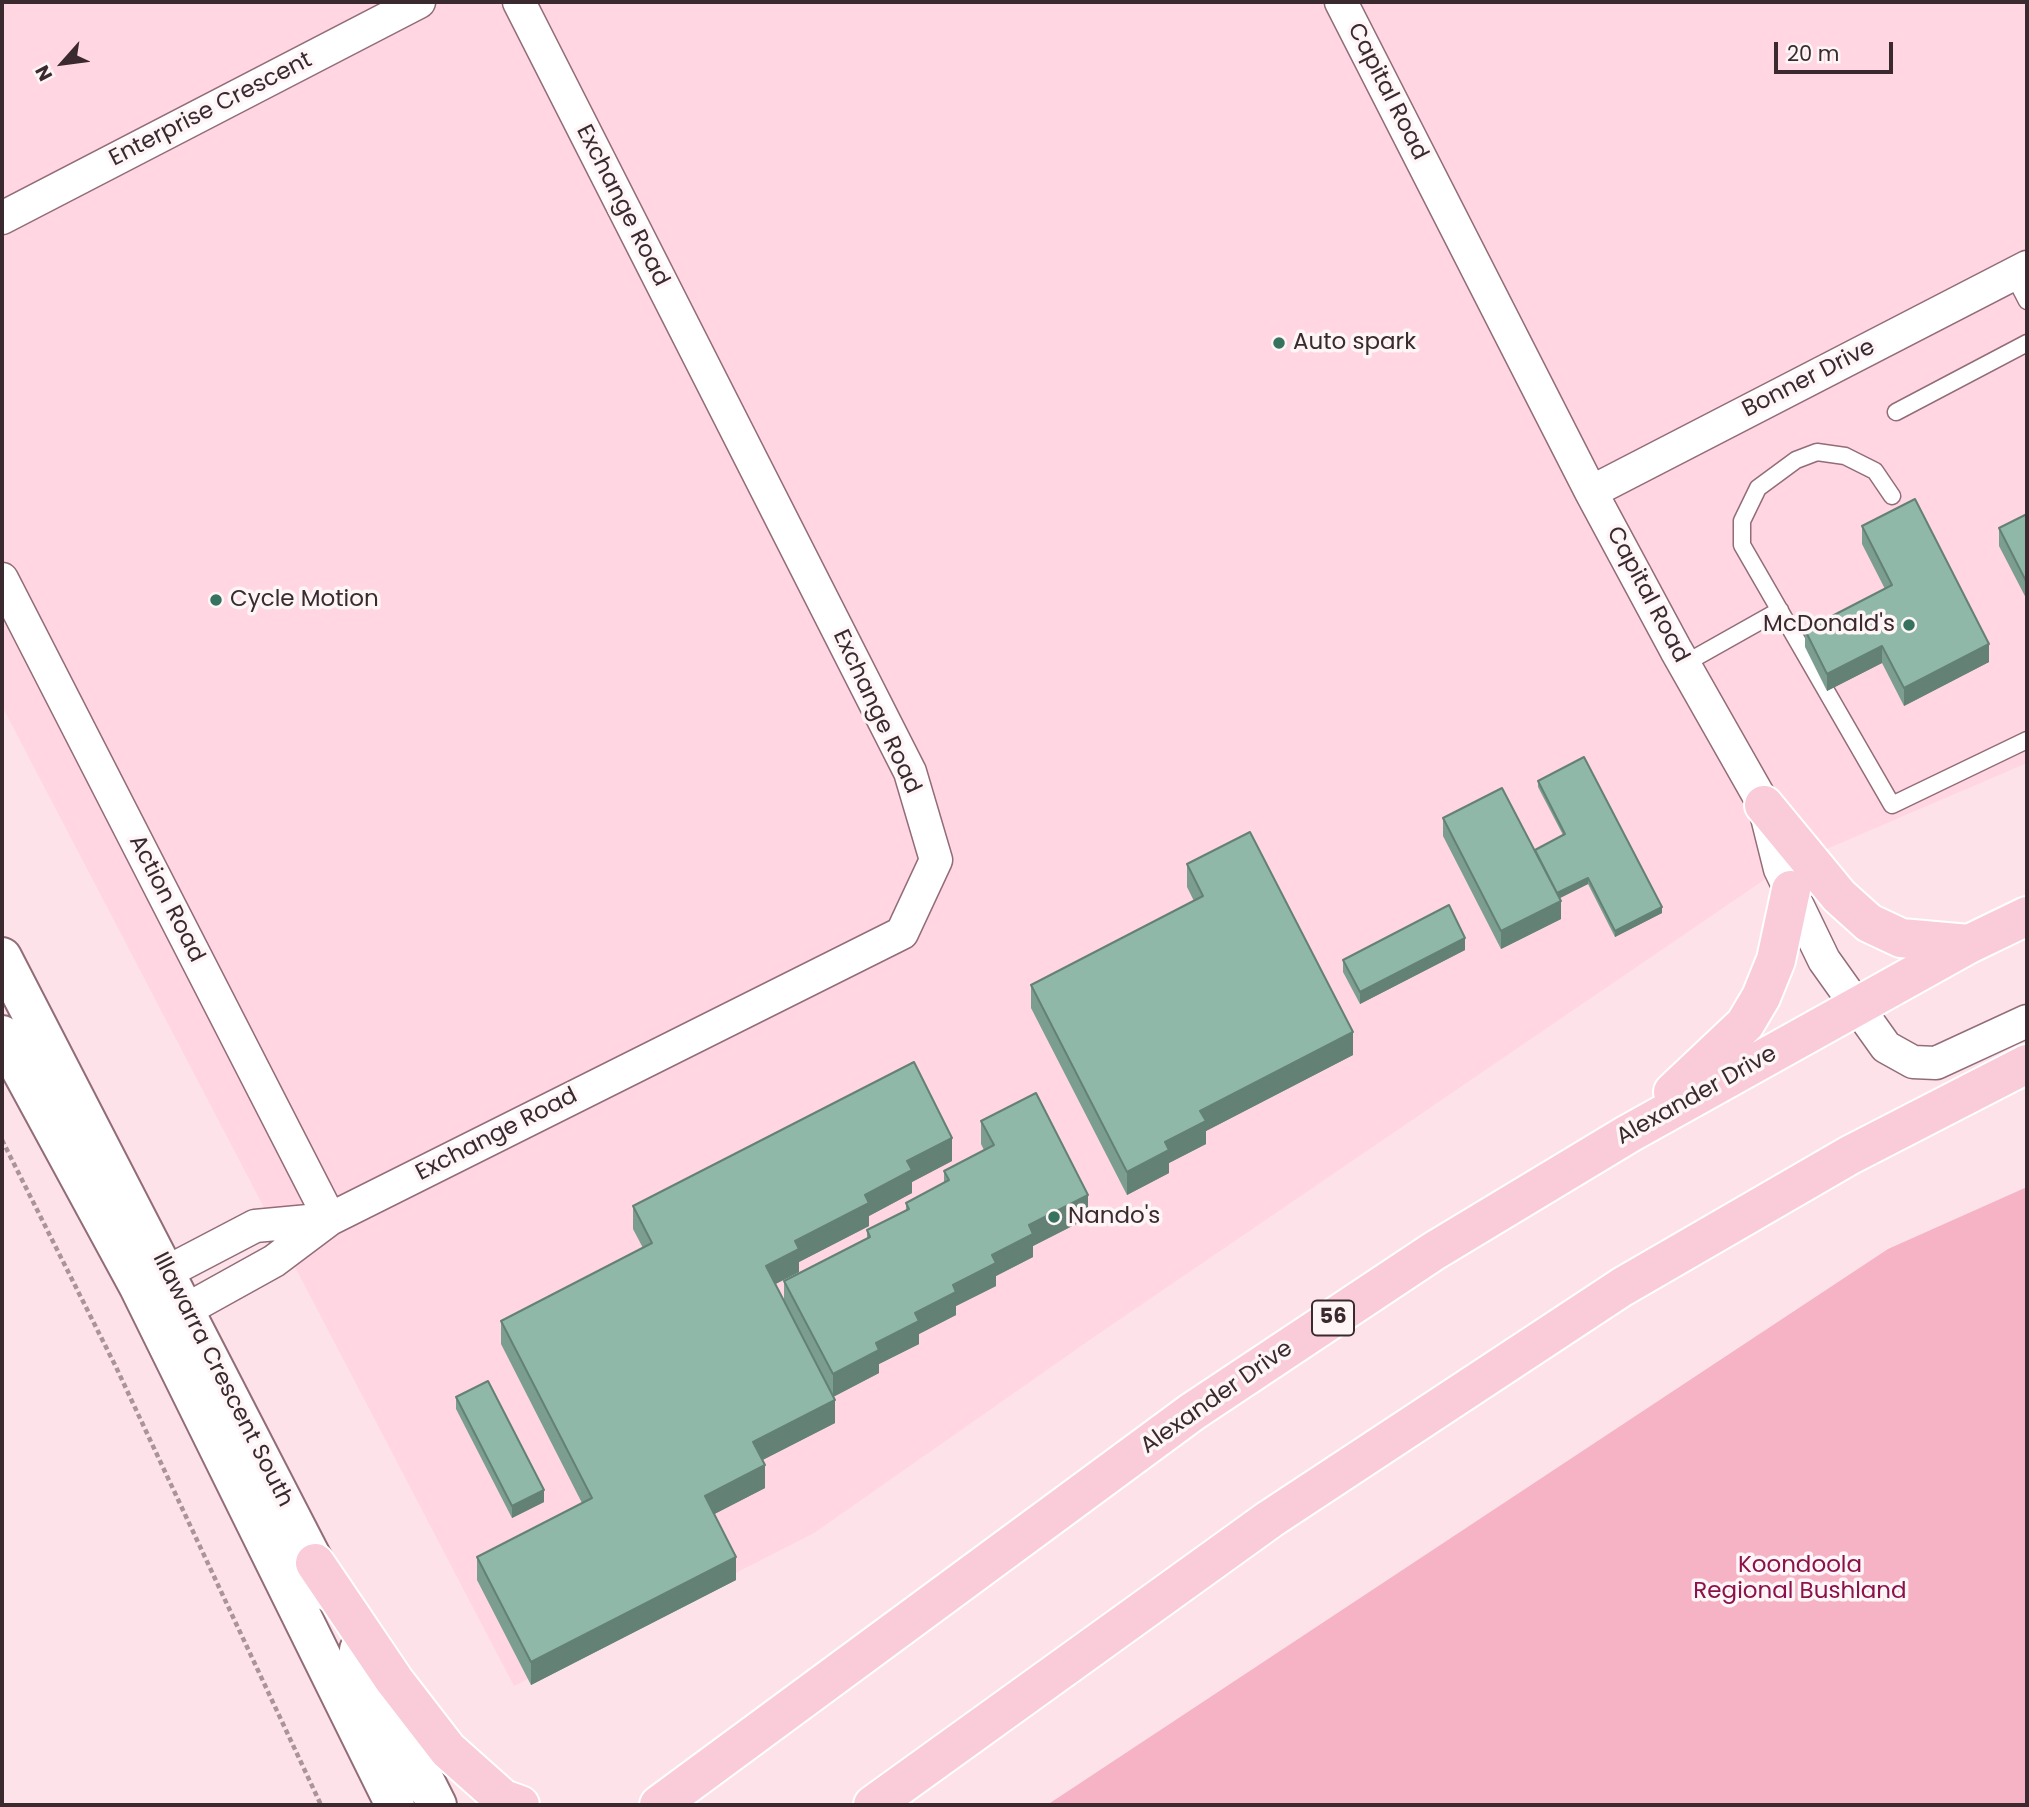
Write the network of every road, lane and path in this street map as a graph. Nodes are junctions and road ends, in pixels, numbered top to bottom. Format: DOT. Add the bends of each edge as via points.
graph roads {
  1 [pos="419,2"];
  2 [pos="519,2"];
  3 [pos="1341,2"];
  4 [pos="2,218"];
  5 [pos="2022,281"];
  6 [pos="2027,343"];
  7 [pos="1896,412"];
  8 [pos="1591,492"];
  9 [pos="1892,496"];
  10 [pos="2,579"];
  11 [pos="1780,610"];
  12 [pos="1684,664"];
  13 [pos="2027,740"];
  14 [pos="1764,805"];
  15 [pos="1791,890"];
  16 [pos="2027,916"];
  17 [pos="1969,944"];
  18 [pos="2,957"];
  19 [pos="1859,1006"];
  20 [pos="2027,1021"];
  21 [pos="2,1035"];
  22 [pos="2027,1065"];
  23 [pos="1628,1134"];
  24 [pos="2,1140"];
  25 [pos="330,1219"];
  26 [pos="153,1280"];
  27 [pos="172,1318"];
  28 [pos="315,1563"];
  29 [pos="671,1797"];
  30 [pos="320,1805"];
  31 [pos="395,1805"];
  32 [pos="437,1805"];
  33 [pos="520,1805"];
  34 [pos="637,1805"];
  35 [pos="873,1805"];
  1 -- 4 [label="street, Enterprise Crescent"];
  2 -- 25 [label="street, Exchange Road" via="910,772 936,860 902,933"];
  3 -- 8 [label="street, Capital Road"];
  5 -- 8 [label="street, Bonner Drive"];
  6 -- 7 [label="lane"];
  8 -- 12 [label="street, Capital Road"];
  9 -- 11 [label="lane" via="1874,471 1845,456 1817,452 1796,460 1758,488 1742,521 1742,545"];
  10 -- 25 [label="street, Action Road"];
  11 -- 12 [label="lane"];
  11 -- 13 [label="lane" via="1892,805"];
  12 -- 14 [label="street, Capital Road"];
  14 -- 15 [label="street, Capital Road" via="1780,869"];
  14 -- 17 [label="main road" via="1839,896 1869,923 1901,939"];
  15 -- 19 [label="street, Capital Road" via="1824,960"];
  15 -- 23 [label="main road" via="1776,960 1745,1024"];
  16 -- 17 [label="main road, Alexander Drive / 56"];
  17 -- 19 [label="main road, Alexander Drive / 56"];
  18 -- 26 [label="street, Illawarra Crescent South"];
  19 -- 20 [label="street, Capital Road" via="1886,1046 1913,1062 1936,1063"];
  19 -- 23 [label="main road, Alexander Drive / 56"];
  21 -- 26 [label="street, Illawarra Crescent South"];
  22 -- 35 [label="main road" via="1850,1155 1622,1287 1270,1519"];
  23 -- 29 [label="main road, Alexander Drive / 56" via="1434,1251 1192,1412"];
  24 -- 30 [label="path" via="116,1367"];
  25 -- 26 [label="street, Exchange Road" via="256,1226"];
  25 -- 27 [label="street, Exchange Road" via="274,1261"];
  26 -- 27 [label="street, Illawarra Crescent South"];
  27 -- 28 [label="street, Illawarra Crescent South"];
  27 -- 31 [label="street, Illawarra Crescent South"];
  28 -- 32 [label="street, Illawarra Crescent South"];
  28 -- 33 [label="main road" via="448,1750 503,1799"];
  29 -- 34 [label="main road, Alexander Drive"];
}
